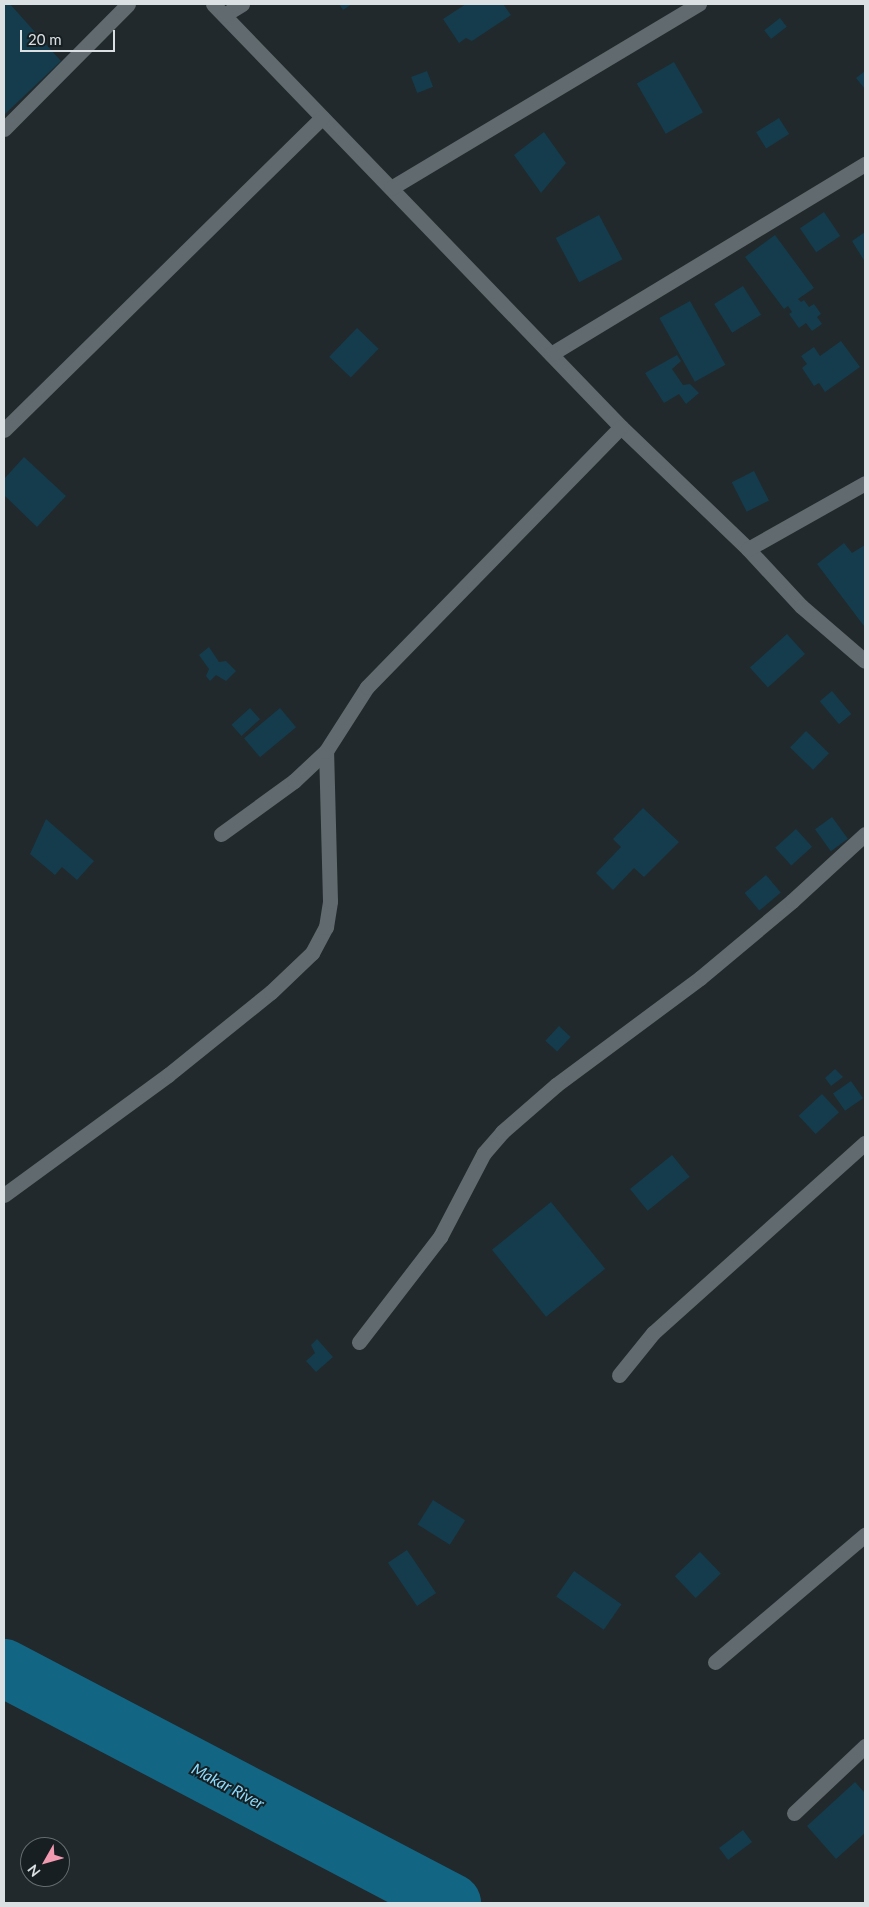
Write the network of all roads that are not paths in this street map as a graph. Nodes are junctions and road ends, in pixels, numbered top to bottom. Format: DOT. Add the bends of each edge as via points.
graph roads {
  1 [pos="128,4"];
  2 [pos="213,4"];
  3 [pos="242,4"];
  4 [pos="699,4"];
  5 [pos="224,15"];
  6 [pos="322,117"];
  7 [pos="4,129"];
  8 [pos="865,164"];
  9 [pos="391,188"];
  10 [pos="551,354"];
  11 [pos="621,427"];
  12 [pos="4,430"];
  13 [pos="865,483"];
  14 [pos="748,549"];
  15 [pos="865,661"];
  16 [pos="326,751"];
  17 [pos="221,834"];
  18 [pos="865,834"];
  19 [pos="865,1143"];
  20 [pos="4,1194"];
  21 [pos="359,1342"];
  22 [pos="619,1375"];
  23 [pos="865,1535"];
  24 [pos="715,1662"];
  25 [pos="865,1746"];
  26 [pos="794,1813"];
  1 -- 7 [label="street"];
  2 -- 5 [label="street"];
  3 -- 5 [label="street"];
  4 -- 9 [label="street"];
  5 -- 6 [label="street"];
  6 -- 9 [label="street"];
  6 -- 12 [label="street"];
  8 -- 10 [label="street"];
  9 -- 10 [label="street"];
  10 -- 11 [label="street"];
  11 -- 14 [label="street"];
  11 -- 16 [label="street" via="367,687"];
  13 -- 14 [label="street"];
  14 -- 15 [label="street" via="801,606"];
  16 -- 17 [label="street" via="294,781"];
  16 -- 20 [label="street" via="330,901 326,927 312,953 271,992 168,1075"];
  18 -- 21 [label="street" via="700,978 556,1085 502,1132 484,1154 435,1245"];
  19 -- 22 [label="street" via="653,1333"];
  23 -- 24 [label="street"];
  25 -- 26 [label="street"];
}
